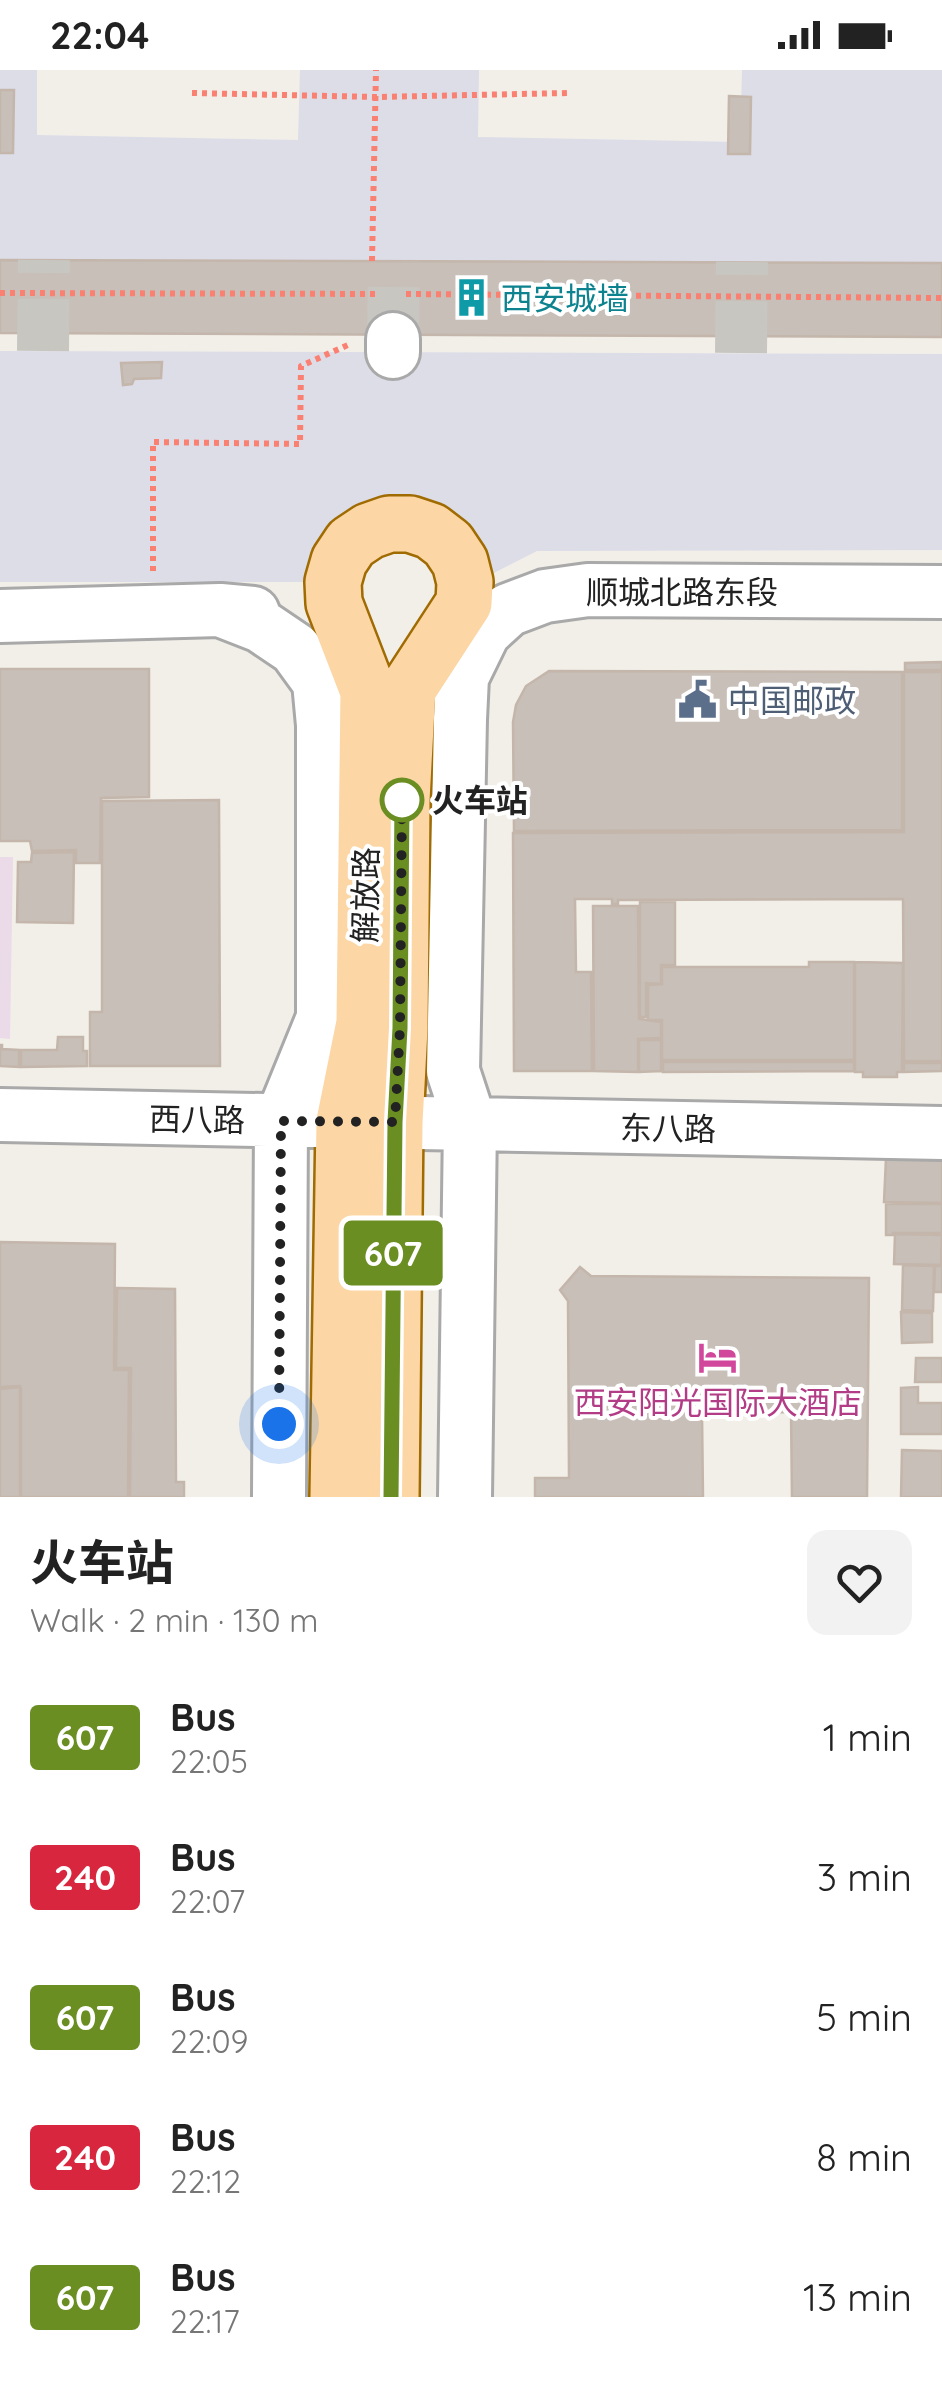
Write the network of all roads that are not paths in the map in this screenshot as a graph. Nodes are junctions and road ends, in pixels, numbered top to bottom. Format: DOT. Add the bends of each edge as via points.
graph roads {
  1 [pos="942,592"];
  2 [pos="0,616"];
  3 [pos="337,656"];
  4 [pos="322,1018"];
  5 [pos="453,1071"];
  6 [pos="0,1115"];
  7 [pos="281,1121"];
  8 [pos="370,1122"];
  9 [pos="470,1124"];
  10 [pos="942,1134"];
  11 [pos="278,1497"];
  12 [pos="338,1497"];
  13 [pos="392,1497"];
  14 [pos="465,1497"];
  1 -- 5 [label="street, 顺城北路东段" via="588,590 508,610 484,632 462,678"];
  2 -- 3 [label="street" via="220,610 284,616"];
  3 -- 4 [label="street" via="323,725"];
  3 -- 8 [label="main road, 解放路"];
  3 -- 8 [label="main road, 解放路" via="333,582 351,543 368,530 410,524 448,544 460,562 464,603 408,690 400,1028"];
  4 -- 7 [label="street"];
  4 -- 8 [label="street"];
  5 -- 8 [label="street"];
  5 -- 9 [label="street"];
  6 -- 7 [label="street, 西八路"];
  7 -- 8 [label="street, 西八路"];
  7 -- 11 [label="street"];
  8 -- 9 [label="street, 东八路"];
  8 -- 12 [label="main road, 解放路"];
  8 -- 13 [label="main road, 解放路"];
  9 -- 10 [label="street, 东八路"];
  9 -- 14 [label="street"];
}
